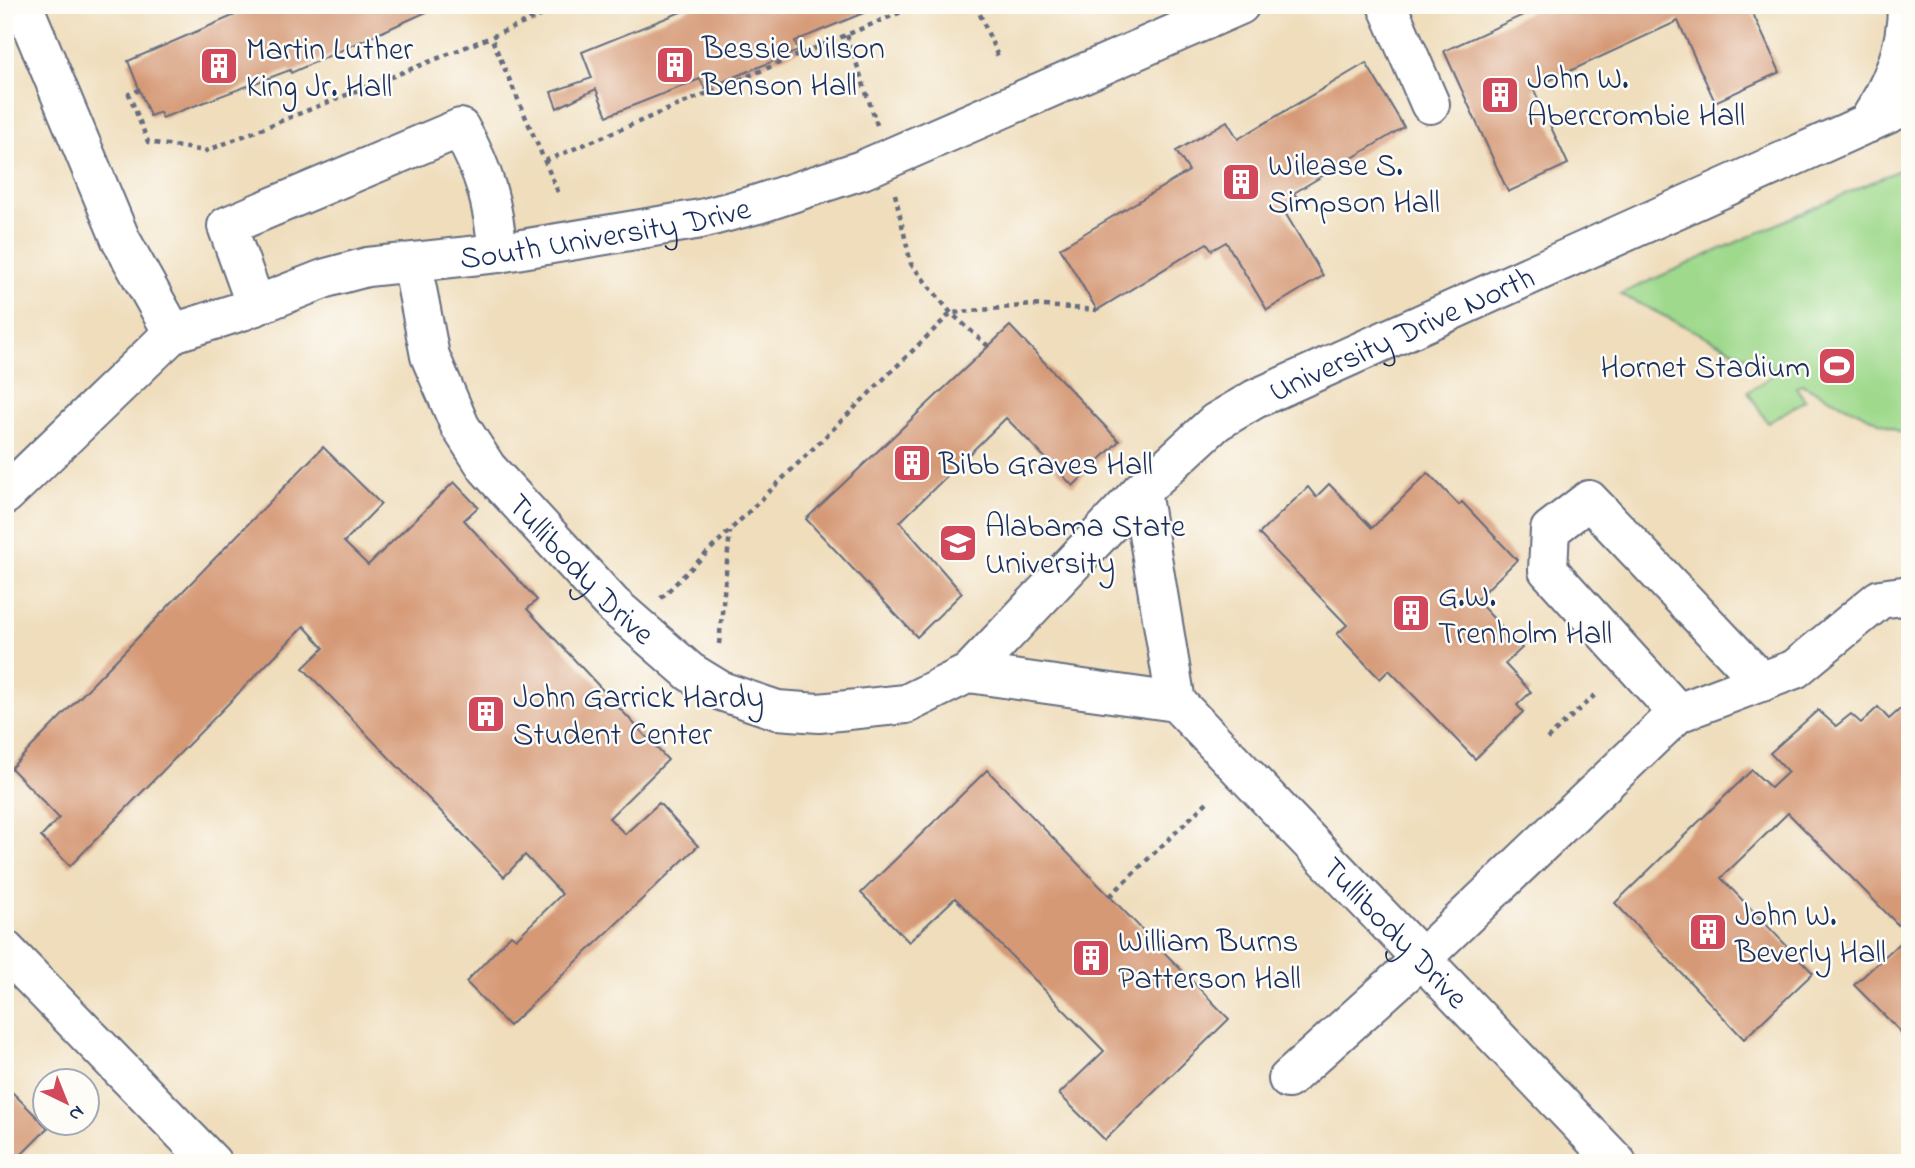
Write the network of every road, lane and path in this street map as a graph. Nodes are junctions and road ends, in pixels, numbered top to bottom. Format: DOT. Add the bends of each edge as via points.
graph roads {
  1 [pos="566,5"];
  2 [pos="918,5"];
  3 [pos="976,5"];
  4 [pos="1240,5"];
  5 [pos="1387,5"];
  6 [pos="1907,5"];
  7 [pos="21,32"];
  8 [pos="847,35"];
  9 [pos="491,37"];
  10 [pos="999,59"];
  11 [pos="140,90"];
  12 [pos="1430,104"];
  13 [pos="1910,104"];
  14 [pos="1867,124"];
  15 [pos="885,160"];
  16 [pos="545,161"];
  17 [pos="558,192"];
  18 [pos="498,253"];
  19 [pos="412,263"];
  20 [pos="256,306"];
  21 [pos="1097,310"];
  22 [pos="951,313"];
  23 [pos="173,333"];
  24 [pos="988,346"];
  25 [pos="1142,491"];
  26 [pos="5,495"];
  27 [pos="730,530"];
  28 [pos="1910,595"];
  29 [pos="657,602"];
  30 [pos="718,655"];
  31 [pos="969,673"];
  32 [pos="1762,682"];
  33 [pos="1595,695"];
  34 [pos="1176,702"];
  35 [pos="1678,713"];
  36 [pos="1547,739"];
  37 [pos="1208,801"];
  38 [pos="1110,896"];
  39 [pos="5,950"];
  40 [pos="1421,959"];
  41 [pos="1288,1079"];
  42 [pos="212,1163"];
  43 [pos="1617,1163"];
  1 -- 9 [label="path"];
  2 -- 8 [label="path"];
  3 -- 10 [label="path"];
  4 -- 15 [label="street, South University Drive"];
  5 -- 12 [label="street"];
  6 -- 14 [label="street" via="1903,52 1888,90"];
  7 -- 23 [label="street" via="121,240"];
  8 -- 15 [label="path"];
  8 -- 16 [label="path"];
  9 -- 11 [label="path" via="206,151 148,142 129,94"];
  9 -- 16 [label="path"];
  13 -- 14 [label="street, University Drive North"];
  14 -- 25 [label="street, University Drive North" via="1255,399 1216,422"];
  15 -- 18 [label="street, South University Drive" via="701,219"];
  15 -- 22 [label="path" via="911,264"];
  16 -- 17 [label="path"];
  18 -- 19 [label="street, South University Drive"];
  18 -- 20 [label="street" via="494,204 460,128 227,226"];
  19 -- 20 [label="street, South University Drive" via="367,267 326,278"];
  19 -- 31 [label="street, Tullibody Drive" via="430,356 460,426 487,468 612,604 690,672 744,701 777,710 819,713 906,704"];
  20 -- 23 [label="street, South University Drive"];
  21 -- 22 [label="path" via="1032,305"];
  22 -- 24 [label="path"];
  22 -- 27 [label="path"];
  23 -- 26 [label="street, South University Drive"];
  25 -- 31 [label="street, University Drive North"];
  25 -- 34 [label="street"];
  27 -- 29 [label="path"];
  27 -- 30 [label="path"];
  28 -- 32 [label="street" via="1881,600 1795,669"];
  31 -- 34 [label="street"];
  32 -- 35 [label="street"];
  32 -- 35 [label="street" via="1589,500 1550,530 1548,570"];
  33 -- 36 [label="path"];
  34 -- 40 [label="street, Tullibody Drive"];
  35 -- 40 [label="street"];
  37 -- 38 [label="path"];
  39 -- 42 [label="street"];
  40 -- 41 [label="street"];
  40 -- 43 [label="street, Tullibody Drive"];
}
